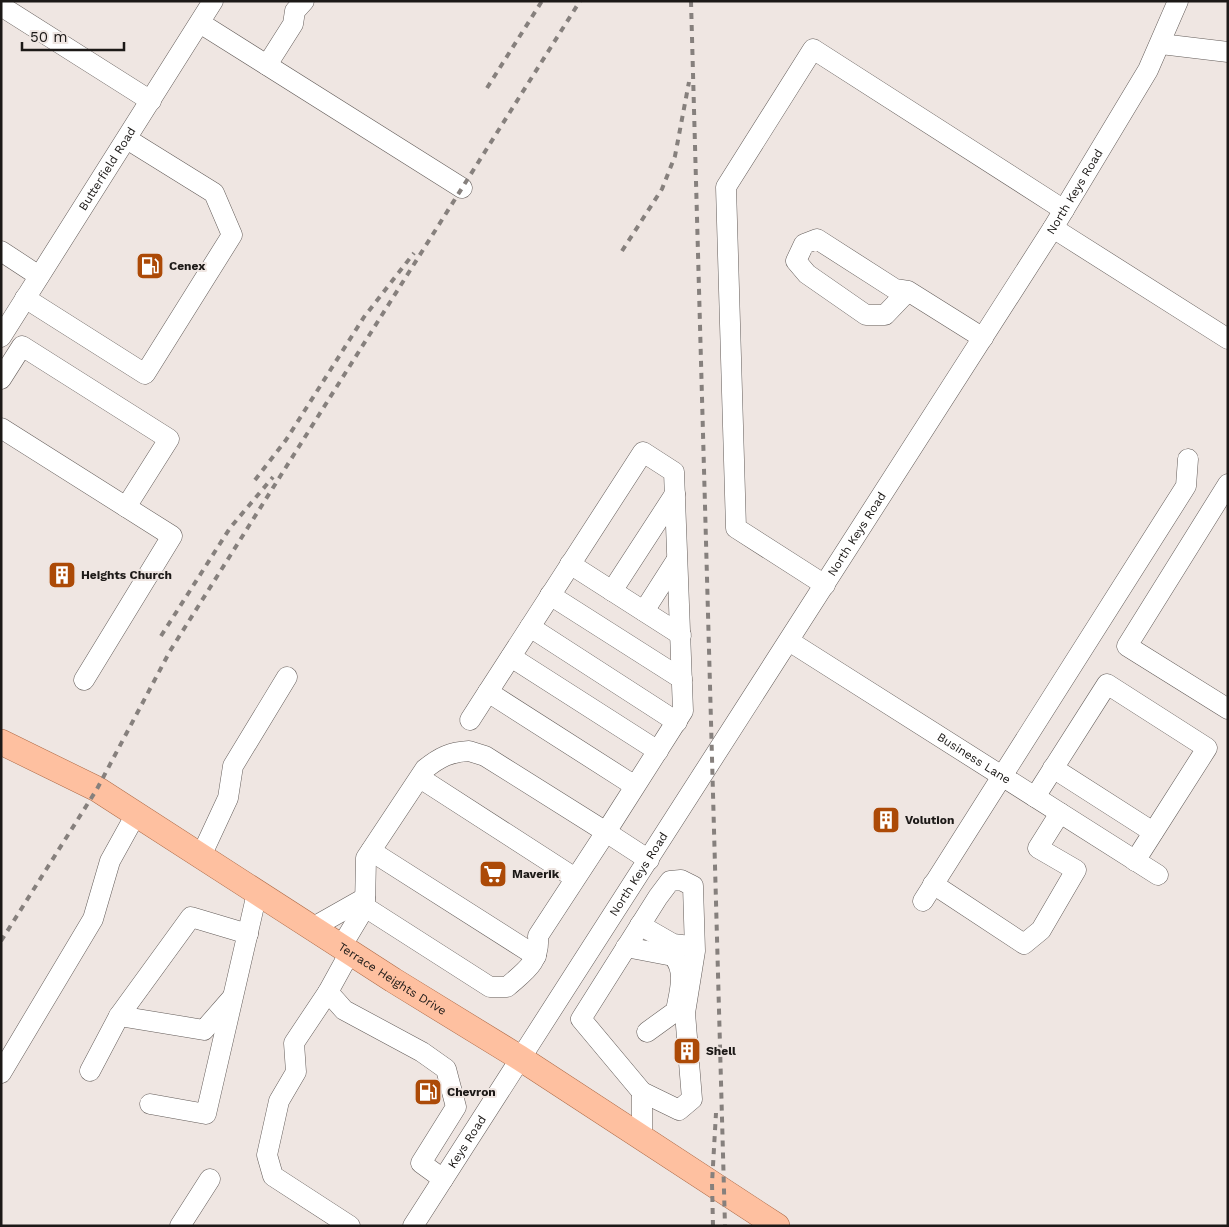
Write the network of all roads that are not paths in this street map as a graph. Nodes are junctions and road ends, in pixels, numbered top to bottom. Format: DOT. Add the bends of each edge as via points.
graph roads {
  1 [pos="213,1"];
  2 [pos="1178,1"];
  3 [pos="294,5"];
  4 [pos="1,6"];
  5 [pos="200,23"];
  6 [pos="1161,44"];
  7 [pos="1228,52"];
  8 [pos="267,65"];
  9 [pos="151,101"];
  10 [pos="127,139"];
  11 [pos="462,188"];
  12 [pos="1064,210"];
  13 [pos="1053,228"];
  14 [pos="1,251"];
  15 [pos="39,276"];
  16 [pos="908,291"];
  17 [pos="25,298"];
  18 [pos="1,337"];
  19 [pos="983,338"];
  20 [pos="1228,339"];
  21 [pos="1,379"];
  22 [pos="1,428"];
  23 [pos="1188,459"];
  24 [pos="1228,484"];
  25 [pos="674,494"];
  26 [pos="126,507"];
  27 [pos="676,561"];
  28 [pos="570,564"];
  29 [pos="825,585"];
  30 [pos="612,591"];
  31 [pos="550,595"];
  32 [pos="644,611"];
  33 [pos="530,627"];
  34 [pos="681,635"];
  35 [pos="789,641"];
  36 [pos="511,657"];
  37 [pos="287,677"];
  38 [pos="84,680"];
  39 [pos="682,680"];
  40 [pos="488,692"];
  41 [pos="1228,709"];
  42 [pos="470,720"];
  43 [pos="677,722"];
  44 [pos="1,742"];
  45 [pos="658,751"];
  46 [pos="1054,768"];
  47 [pos="1002,776"];
  48 [pos="420,778"];
  49 [pos="635,786"];
  50 [pos="1035,797"];
  51 [pos="1060,813"];
  52 [pos="136,814"];
  53 [pos="606,832"];
  54 [pos="1154,832"];
  55 [pos="370,850"];
  56 [pos="201,856"];
  57 [pos="648,860"];
  58 [pos="1135,860"];
  59 [pos="1158,875"];
  60 [pos="576,878"];
  61 [pos="635,881"];
  62 [pos="257,892"];
  63 [pos="658,896"];
  64 [pos="365,903"];
  65 [pos="640,925"];
  66 [pos="312,928"];
  67 [pos="248,934"];
  68 [pos="694,946"];
  69 [pos="626,947"];
  70 [pos="345,949"];
  71 [pos="536,956"];
  72 [pos="328,992"];
  73 [pos="234,996"];
  74 [pos="119,1016"];
  75 [pos="647,1032"];
  76 [pos="520,1058"];
  77 [pos="90,1071"];
  78 [pos="1,1073"];
  79 [pos="642,1092"];
  80 [pos="150,1104"];
  81 [pos="642,1137"];
  82 [pos="210,1179"];
  83 [pos="443,1179"];
  84 [pos="180,1226"];
  85 [pos="350,1226"];
  86 [pos="413,1226"];
  87 [pos="777,1226"];
  1 -- 5 [label="street, Butterfield Road"];
  2 -- 6 [label="street, North Keys Road"];
  3 -- 8 [label="street" via="293,24"];
  4 -- 9 [label="street"];
  5 -- 8 [label="street"];
  5 -- 9 [label="street, Butterfield Road"];
  6 -- 7 [label="street"];
  6 -- 12 [label="street, North Keys Road"];
  8 -- 11 [label="street"];
  9 -- 10 [label="street, Butterfield Road"];
  10 -- 15 [label="street, Butterfield Road"];
  10 -- 17 [label="street" via="214,193 232,236 145,374"];
  12 -- 13 [label="street, North Keys Road"];
  12 -- 29 [label="street" via="813,49 726,187 736,528"];
  13 -- 19 [label="street, North Keys Road"];
  13 -- 20 [label="street"];
  14 -- 15 [label="street"];
  15 -- 17 [label="street, Butterfield Road"];
  16 -- 16 [label="street" via="885,314 866,315 807,274 796,261 804,244 817,239 895,288"];
  16 -- 19 [label="street"];
  17 -- 18 [label="street, Butterfield Road"];
  19 -- 29 [label="street, North Keys Road"];
  21 -- 26 [label="street" via="22,346 169,438"];
  22 -- 26 [label="street"];
  23 -- 47 [label="street" via="1186,486"];
  24 -- 41 [label="street" via="1127,646"];
  25 -- 27 [label="street"];
  25 -- 28 [label="street" via="674,472 643,452"];
  25 -- 30 [label="street"];
  26 -- 38 [label="street" via="172,536"];
  27 -- 32 [label="street"];
  27 -- 34 [label="street"];
  28 -- 30 [label="street"];
  28 -- 31 [label="street"];
  29 -- 35 [label="street, North Keys Road"];
  30 -- 32 [label="street"];
  31 -- 33 [label="street"];
  31 -- 39 [label="street"];
  32 -- 34 [label="street"];
  33 -- 36 [label="street"];
  33 -- 43 [label="street"];
  34 -- 39 [label="street"];
  35 -- 47 [label="street, Business Lane"];
  35 -- 57 [label="street, North Keys Road"];
  36 -- 40 [label="street"];
  36 -- 45 [label="street"];
  37 -- 56 [label="street" via="233,766 228,798"];
  39 -- 43 [label="street" via="683,711"];
  40 -- 42 [label="street"];
  40 -- 49 [label="street"];
  43 -- 45 [label="street"];
  44 -- 52 [label="main road, Terrace Heights Drive" via="97,789"];
  45 -- 49 [label="street"];
  46 -- 50 [label="street"];
  46 -- 54 [label="street"];
  46 -- 54 [label="street" via="1107,684 1207,748"];
  47 -- 50 [label="street, Business Lane"];
  47 -- 51 [label="street" via="928,892 1024,944 1041,930 1076,870 1038,848"];
  48 -- 53 [label="street" via="437,760 452,752 469,751 485,756"];
  48 -- 55 [label="street"];
  48 -- 60 [label="street"];
  49 -- 53 [label="street"];
  50 -- 51 [label="street, Business Lane"];
  51 -- 58 [label="street, Business Lane"];
  52 -- 56 [label="main road, Terrace Heights Drive"];
  52 -- 78 [label="street" via="110,861 93,919"];
  53 -- 57 [label="street"];
  53 -- 60 [label="street"];
  54 -- 58 [label="street"];
  55 -- 64 [label="street" via="366,858"];
  55 -- 71 [label="street"];
  56 -- 62 [label="main road, Terrace Heights Drive"];
  57 -- 61 [label="street, North Keys Road"];
  58 -- 59 [label="street, Business Lane"];
  60 -- 71 [label="street" via="538,936"];
  61 -- 63 [label="street"];
  61 -- 76 [label="street, North Keys Road"];
  62 -- 66 [label="main road, Terrace Heights Drive"];
  62 -- 67 [label="street"];
  63 -- 65 [label="street"];
  63 -- 68 [label="street" via="670,881 686,881 693,886"];
  64 -- 66 [label="street"];
  64 -- 70 [label="street"];
  64 -- 71 [label="street" via="490,987 507,987 533,964"];
  65 -- 68 [label="street" via="673,944"];
  65 -- 69 [label="street"];
  66 -- 70 [label="main road, Terrace Heights Drive"];
  67 -- 73 [label="street"];
  67 -- 74 [label="street" via="191,917"];
  68 -- 79 [label="street" via="685,1013 692,1099 686,1106 675,1110"];
  69 -- 75 [label="street" via="673,956 682,974 676,1011"];
  69 -- 79 [label="street" via="581,1020"];
  70 -- 72 [label="street"];
  70 -- 76 [label="main road, Terrace Heights Drive"];
  72 -- 83 [label="street" via="344,1010 422,1052 446,1069 456,1107 421,1163"];
  72 -- 85 [label="street" via="294,1043 296,1072 279,1101 267,1155 273,1176"];
  73 -- 74 [label="street" via="204,1030"];
  73 -- 80 [label="street" via="206,1114"];
  74 -- 77 [label="street"];
  76 -- 81 [label="main road, Terrace Heights Drive"];
  76 -- 83 [label="street, Keys Road"];
  79 -- 81 [label="street"];
  81 -- 87 [label="main road, Terrace Heights Drive"];
  82 -- 84 [label="street"];
  83 -- 86 [label="street, Keys Road"];
}
